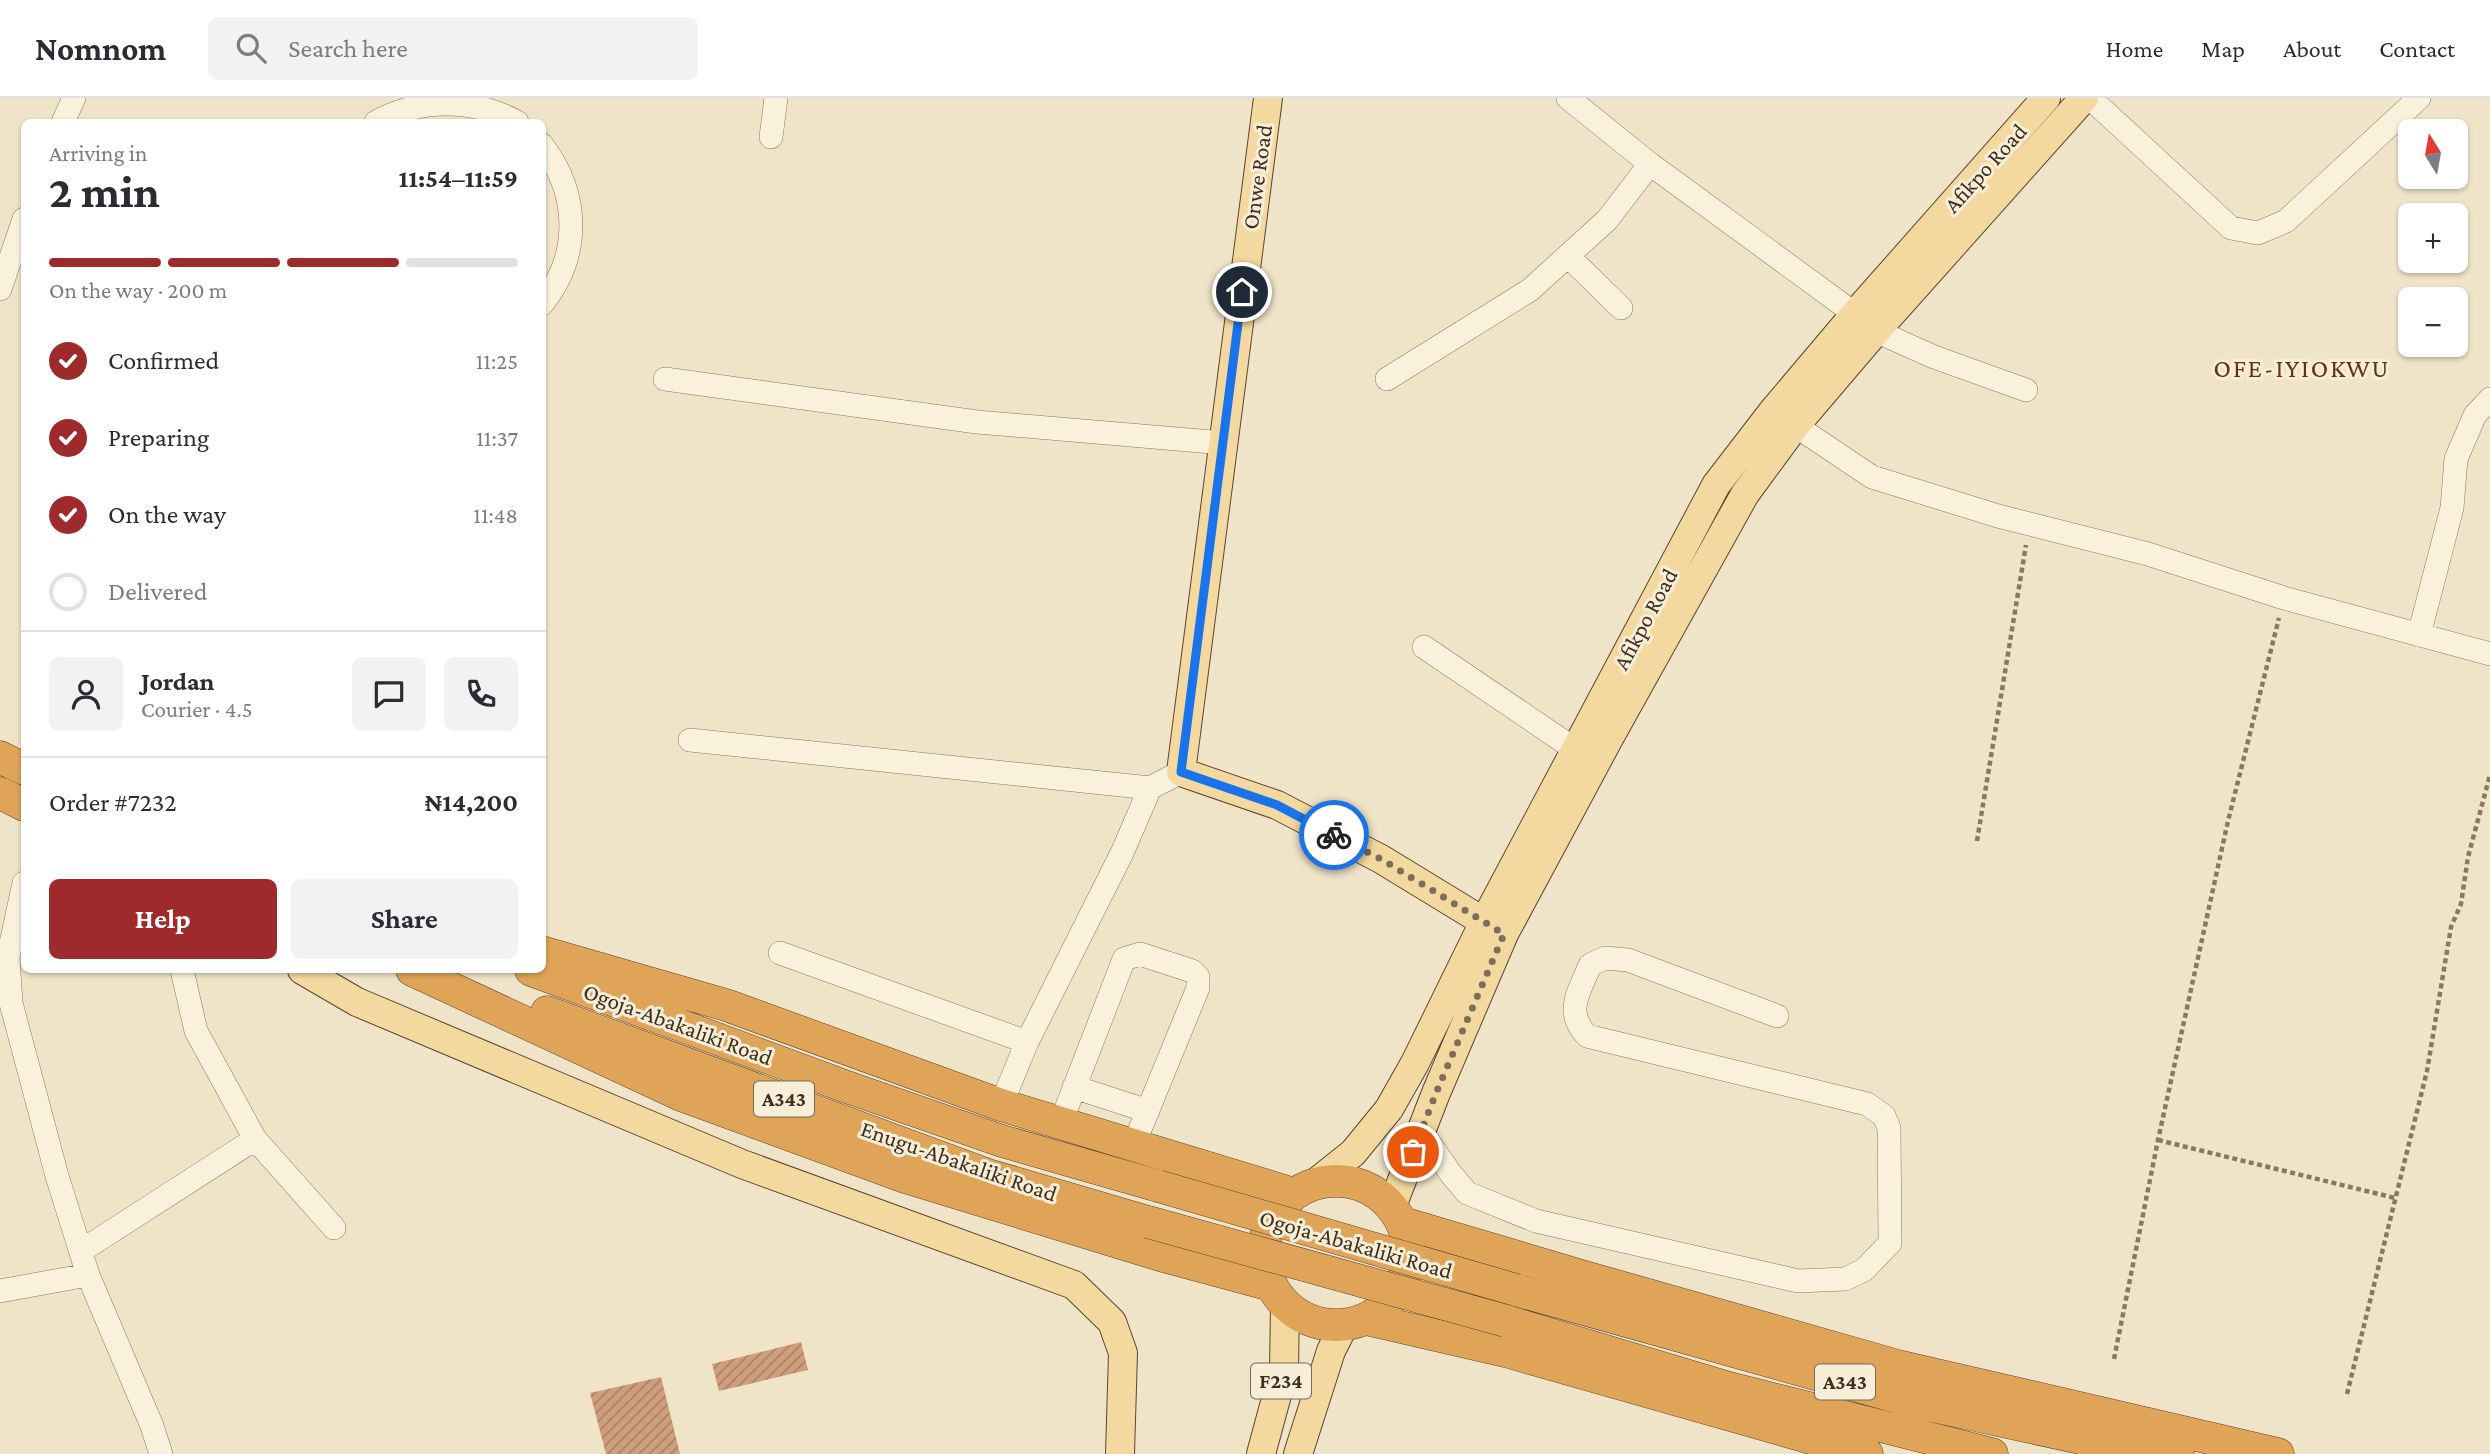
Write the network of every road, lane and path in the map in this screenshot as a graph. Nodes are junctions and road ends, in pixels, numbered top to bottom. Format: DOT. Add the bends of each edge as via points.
graph roads {
  1 [pos="74,98"];
  2 [pos="776,98"];
  3 [pos="1268,98"];
  4 [pos="1568,98"];
  5 [pos="2046,98"];
  6 [pos="2084,98"];
  7 [pos="2090,98"];
  8 [pos="2419,98"];
  9 [pos="64,119"];
  10 [pos="382,119"];
  11 [pos="511,119"];
  12 [pos="771,138"];
  13 [pos="546,151"];
  14 [pos="1650,164"];
  15 [pos="21,228"];
  16 [pos="1569,257"];
  17 [pos="0,289"];
  18 [pos="546,298"];
  19 [pos="1621,308"];
  20 [pos="1865,323"];
  21 [pos="665,379"];
  22 [pos="1387,379"];
  23 [pos="2026,390"];
  24 [pos="2490,400"];
  25 [pos="1784,418"];
  26 [pos="1224,443"];
  27 [pos="2030,524"];
  28 [pos="2284,598"];
  29 [pos="2419,635"];
  30 [pos="1424,647"];
  31 [pos="2490,654"];
  32 [pos="690,740"];
  33 [pos="1576,750"];
  34 [pos="0,757"];
  35 [pos="21,768"];
  36 [pos="1181,772"];
  37 [pos="2490,775"];
  38 [pos="1150,788"];
  39 [pos="0,793"];
  40 [pos="21,804"];
  41 [pos="1977,841"];
  42 [pos="21,897"];
  43 [pos="1494,928"];
  44 [pos="780,953"];
  45 [pos="546,967"];
  46 [pos="546,968"];
  47 [pos="183,973"];
  48 [pos="307,973"];
  49 [pos="418,973"];
  50 [pos="432,973"];
  51 [pos="1777,1016"];
  52 [pos="1027,1042"];
  53 [pos="1074,1087"];
  54 [pos="1000,1105"];
  55 [pos="1148,1111"];
  56 [pos="1060,1122"];
  57 [pos="1421,1131"];
  58 [pos="255,1139"];
  59 [pos="2158,1140"];
  60 [pos="1134,1144"];
  61 [pos="1304,1189"];
  62 [pos="2395,1198"];
  63 [pos="1397,1214"];
  64 [pos="334,1228"];
  65 [pos="81,1251"];
  66 [pos="88,1275"];
  67 [pos="0,1291"];
  68 [pos="1278,1295"];
  69 [pos="1355,1322"];
  70 [pos="2113,1359"];
  71 [pos="2347,1394"];
  72 [pos="161,1454"];
  73 [pos="1120,1454"];
  74 [pos="1261,1454"];
  75 [pos="1298,1454"];
  76 [pos="1867,1454"];
  77 [pos="1992,1454"];
  78 [pos="2178,1454"];
  79 [pos="2278,1454"];
  1 -- 9 [label="street"];
  2 -- 12 [label="street"];
  3 -- 26 [label="main road, Onwe Road"];
  4 -- 14 [label="street"];
  5 -- 20 [label="main road, Afikpo Road"];
  6 -- 20 [label="main road, Afikpo Road"];
  7 -- 8 [label="street" via="2231,228 2258,233 2286,221"];
  10 -- 11 [label="street" via="405,107 446,100 487,107"];
  13 -- 18 [label="street" via="568,194 571,225 568,255"];
  14 -- 16 [label="street" via="1607,220"];
  14 -- 20 [label="street"];
  15 -- 17 [label="street"];
  16 -- 19 [label="street"];
  16 -- 22 [label="street" via="1530,290"];
  20 -- 23 [label="street" via="1934,357"];
  20 -- 25 [label="main road, Afikpo Road"];
  21 -- 26 [label="street" via="977,422"];
  24 -- 29 [label="street" via="2475,415 2456,459 2452,508"];
  25 -- 27 [label="street" via="1872,477"];
  25 -- 33 [label="main road, Afikpo Road" via="1716,485"];
  25 -- 43 [label="main road, Afikpo Road" via="1607,742"];
  26 -- 36 [label="main road, Onwe Road"];
  27 -- 28 [label="street" via="2148,554"];
  27 -- 41 [label="path"];
  28 -- 29 [label="street"];
  28 -- 59 [label="path" via="2228,821"];
  29 -- 31 [label="street"];
  30 -- 33 [label="street"];
  32 -- 38 [label="street"];
  33 -- 43 [label="main road, Afikpo Road"];
  34 -- 35 [label="highway"];
  36 -- 38 [label="street"];
  36 -- 43 [label="main road" via="1277,805 1381,859"];
  37 -- 62 [label="path" via="2461,904 2451,927 2427,1071"];
  38 -- 52 [label="street"];
  39 -- 40 [label="highway"];
  42 -- 65 [label="street" via="8,957 12,1003"];
  43 -- 57 [label="main road, Afikpo Road"];
  43 -- 61 [label="main road, Afikpo Road" via="1390,1109 1353,1153"];
  44 -- 52 [label="street"];
  45 -- 54 [label="highway" via="726,1004"];
  46 -- 78 [label="highway, Ogoja-Abakaliki Road / A343, bridge" via="847,1087 1002,1141 1915,1402 2094,1441"];
  47 -- 58 [label="street" via="197,1031"];
  48 -- 73 [label="main road" via="357,1002 742,1164 1074,1285 1112,1322 1123,1353"];
  49 -- 68 [label="highway" via="681,1096 905,1177"];
  50 -- 77 [label="highway, Enugu-Abakaliki Road / A343, bridge" via="988,1175 1729,1388"];
  51 -- 57 [label="street" via="1628,960 1605,958 1590,965 1573,1009 1577,1025 1587,1037 1867,1104 1884,1116 1889,1128 1889,1243 1864,1270 1845,1279 1798,1281 1536,1222 1467,1193"];
  52 -- 54 [label="street"];
  53 -- 55 [label="street"];
  53 -- 55 [label="street" via="1125,959 1140,954 1198,977 1198,988"];
  53 -- 56 [label="street"];
  54 -- 56 [label="highway"];
  55 -- 60 [label="street"];
  56 -- 60 [label="highway"];
  57 -- 63 [label="main road, Afikpo Road"];
  58 -- 64 [label="street"];
  58 -- 65 [label="street"];
  59 -- 62 [label="path"];
  59 -- 70 [label="path"];
  60 -- 61 [label="highway"];
  61 -- 63 [label="highway" via="1335,1180 1357,1183 1376,1192"];
  61 -- 68 [label="highway" via="1279,1207 1264,1245 1264,1266"];
  62 -- 71 [label="path"];
  63 -- 69 [label="highway" via="1409,1251 1405,1279 1389,1303"];
  63 -- 79 [label="highway" via="1584,1277 1898,1366"];
  65 -- 66 [label="street"];
  66 -- 67 [label="street"];
  66 -- 72 [label="street"];
  68 -- 69 [label="highway" via="1302,1317 1323,1324"];
  68 -- 74 [label="main road, F234" via="1284,1369"];
  69 -- 75 [label="main road, F234" via="1331,1351"];
  69 -- 76 [label="highway" via="1509,1352"];
}
